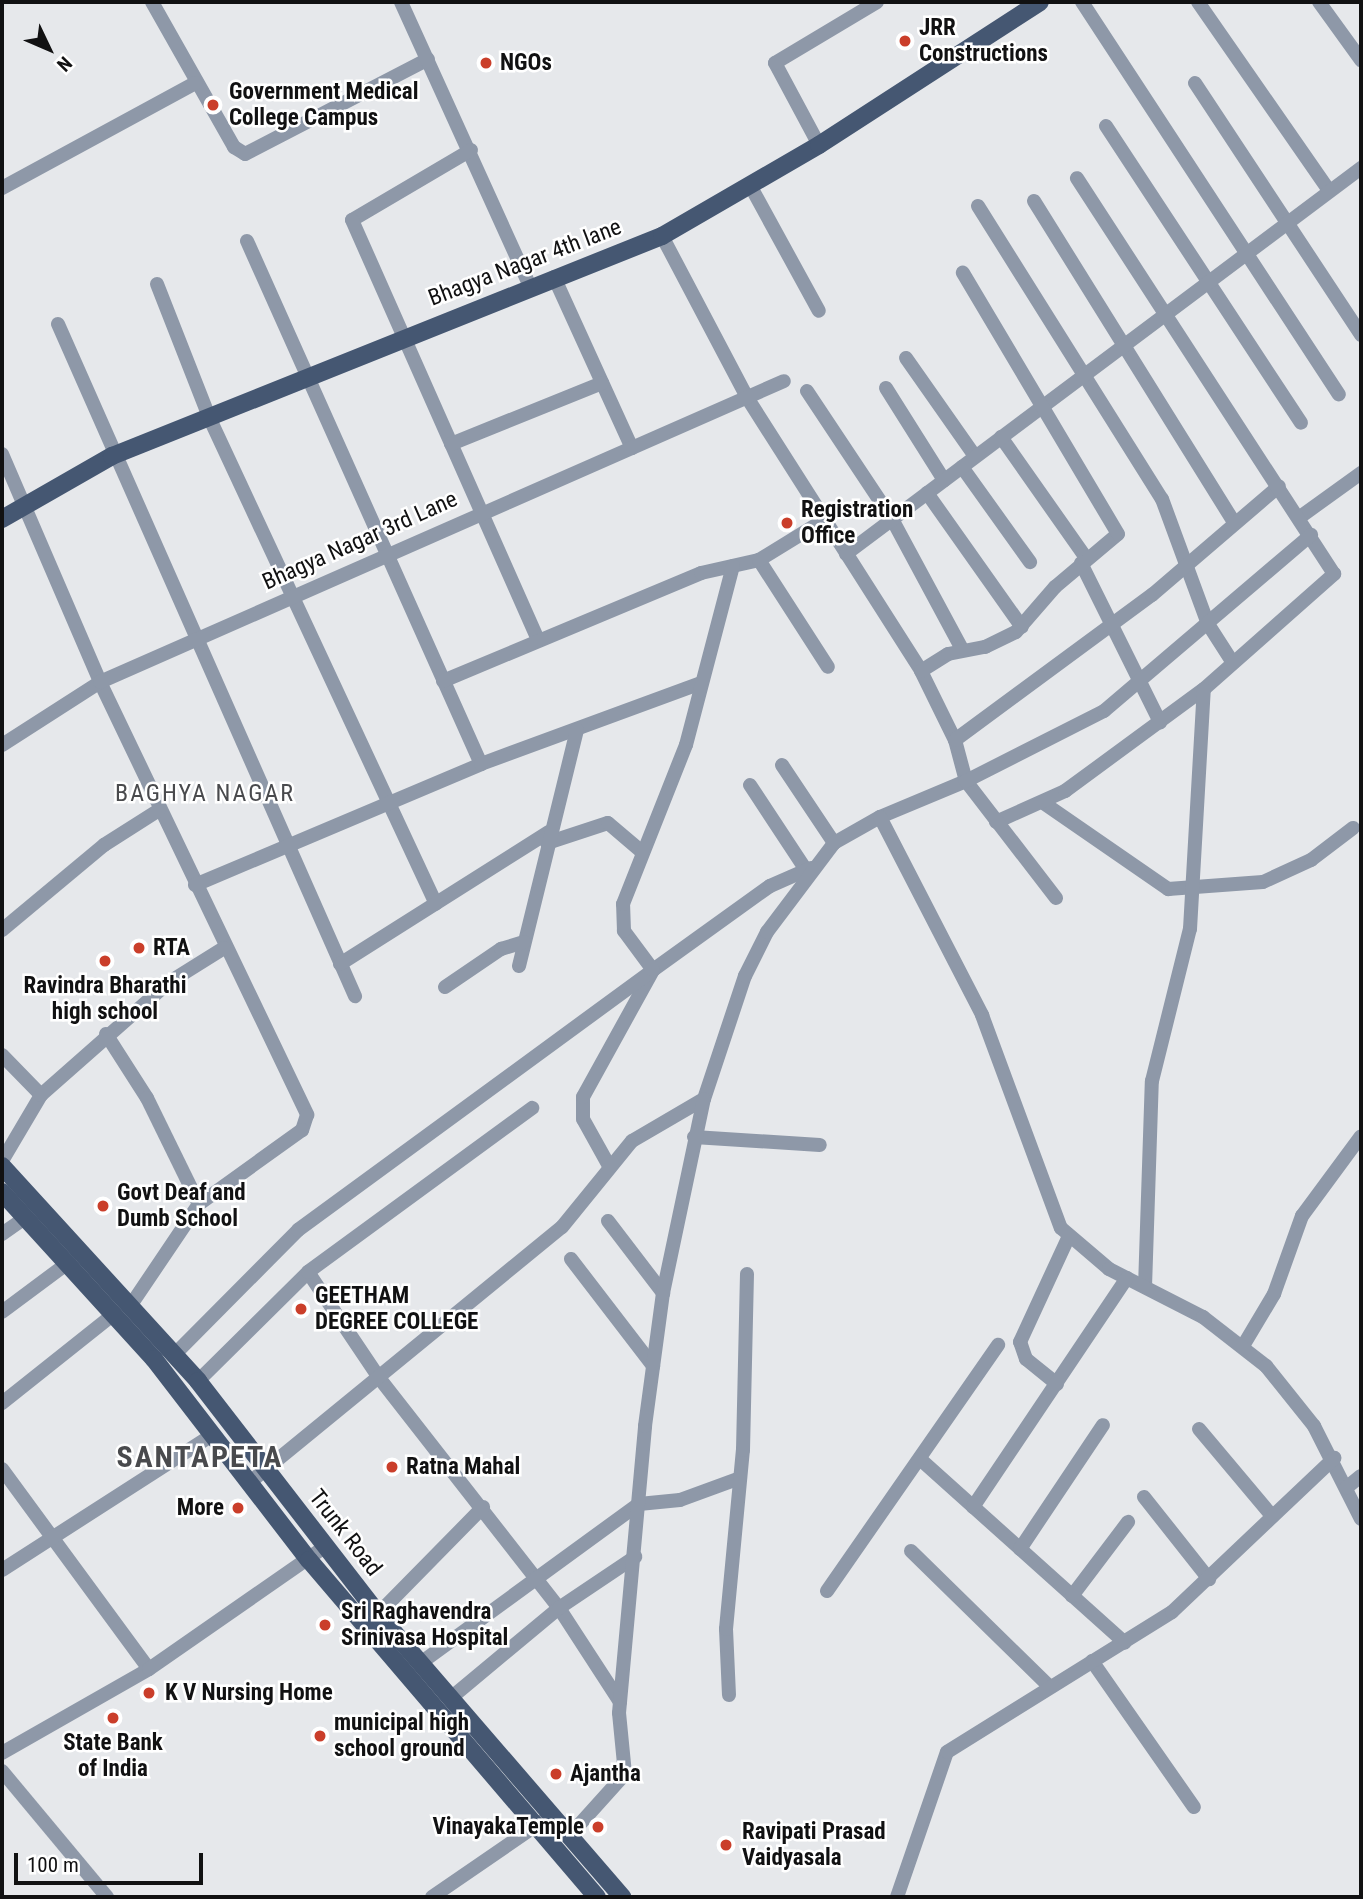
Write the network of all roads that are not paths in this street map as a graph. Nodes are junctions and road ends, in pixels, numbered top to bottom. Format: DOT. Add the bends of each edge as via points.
graph roads {
  1 [pos="152,2"];
  2 [pos="401,2"];
  3 [pos="877,2"];
  4 [pos="1040,2"];
  5 [pos="1082,2"];
  6 [pos="1198,2"];
  7 [pos="1319,2"];
  8 [pos="428,59"];
  9 [pos="1361,60"];
  10 [pos="195,83"];
  11 [pos="1195,83"];
  12 [pos="1106,126"];
  13 [pos="819,145"];
  14 [pos="471,150"];
  15 [pos="1359,174"];
  16 [pos="1077,178"];
  17 [pos="751,187"];
  18 [pos="2,188"];
  19 [pos="1328,189"];
  20 [pos="1034,201"];
  21 [pos="978,206"];
  22 [pos="1286,221"];
  23 [pos="662,236"];
  24 [pos="247,241"];
  25 [pos="1244,253"];
  26 [pos="963,273"];
  27 [pos="554,277"];
  28 [pos="1204,283"];
  29 [pos="157,284"];
  30 [pos="530,285"];
  31 [pos="819,311"];
  32 [pos="1161,315"];
  33 [pos="58,324"];
  34 [pos="1361,335"];
  35 [pos="400,339"];
  36 [pos="1122,345"];
  37 [pos="906,358"];
  38 [pos="1083,375"];
  39 [pos="306,377"];
  40 [pos="784,381"];
  41 [pos="602,383"];
  42 [pos="886,388"];
  43 [pos="807,391"];
  44 [pos="1339,394"];
  45 [pos="748,399"];
  46 [pos="1042,406"];
  47 [pos="209,417"];
  48 [pos="1301,423"];
  49 [pos="1001,437"];
  50 [pos="451,444"];
  51 [pos="632,448"];
  52 [pos="2,454"];
  53 [pos="112,456"];
  54 [pos="975,456"];
  55 [pos="962,467"];
  56 [pos="1361,473"];
  57 [pos="944,480"];
  58 [pos="1279,486"];
  59 [pos="927,493"];
  60 [pos="23,504"];
  61 [pos="480,513"];
  62 [pos="1300,517"];
  63 [pos="2,519"];
  64 [pos="892,519"];
  65 [pos="824,520"];
  66 [pos="1233,521"];
  67 [pos="1311,535"];
  68 [pos="846,554"];
  69 [pos="386,556"];
  70 [pos="759,559"];
  71 [pos="1083,560"];
  72 [pos="1030,562"];
  73 [pos="733,566"];
  74 [pos="1187,566"];
  75 [pos="290,597"];
  76 [pos="1115,623"];
  77 [pos="1208,624"];
  78 [pos="1022,627"];
  79 [pos="197,638"];
  80 [pos="538,640"];
  81 [pos="962,649"];
  82 [pos="1233,663"];
  83 [pos="828,667"];
  84 [pos="921,671"];
  85 [pos="443,681"];
  86 [pos="100,682"];
  87 [pos="699,684"];
  88 [pos="1142,684"];
  89 [pos="1204,689"];
  90 [pos="1160,722"];
  91 [pos="577,730"];
  92 [pos="955,740"];
  93 [pos="2,745"];
  94 [pos="481,764"];
  95 [pos="782,765"];
  96 [pos="966,781"];
  97 [pos="750,785"];
  98 [pos="390,803"];
  99 [pos="1045,804"];
  100 [pos="159,810"];
  101 [pos="880,817"];
  102 [pos="996,822"];
  103 [pos="1353,828"];
  104 [pos="548,838"];
  105 [pos="287,842"];
  106 [pos="834,843"];
  107 [pos="641,851"];
  108 [pos="807,867"];
  109 [pos="194,885"];
  110 [pos="1191,886"];
  111 [pos="1056,898"];
  112 [pos="436,904"];
  113 [pos="2,930"];
  114 [pos="524,942"];
  115 [pos="224,948"];
  116 [pos="341,964"];
  117 [pos="519,966"];
  118 [pos="653,970"];
  119 [pos="445,987"];
  120 [pos="355,996"];
  121 [pos="106,1034"];
  122 [pos="2,1055"];
  123 [pos="41,1096"];
  124 [pos="704,1099"];
  125 [pos="532,1108"];
  126 [pos="1361,1136"];
  127 [pos="694,1137"];
  128 [pos="820,1145"];
  129 [pos="2,1164"];
  130 [pos="608,1164"];
  131 [pos="2,1192"];
  132 [pos="199,1204"];
  133 [pos="26,1217"];
  134 [pos="608,1221"];
  135 [pos="2,1234"];
  136 [pos="1068,1238"];
  137 [pos="571,1259"];
  138 [pos="69,1262"];
  139 [pos="308,1272"];
  140 [pos="747,1274"];
  141 [pos="1127,1278"];
  142 [pos="1145,1287"];
  143 [pos="663,1293"];
  144 [pos="123,1309"];
  145 [pos="2,1312"];
  146 [pos="998,1345"];
  147 [pos="1243,1346"];
  148 [pos="175,1354"];
  149 [pos="653,1366"];
  150 [pos="380,1379"];
  151 [pos="198,1381"];
  152 [pos="1057,1384"];
  153 [pos="2,1403"];
  154 [pos="1103,1425"];
  155 [pos="1199,1429"];
  156 [pos="212,1435"];
  157 [pos="1334,1458"];
  158 [pos="920,1459"];
  159 [pos="2,1469"];
  160 [pos="265,1469"];
  161 [pos="1361,1476"];
  162 [pos="740,1478"];
  163 [pos="249,1483"];
  164 [pos="1346,1488"];
  165 [pos="1144,1497"];
  166 [pos="639,1504"];
  167 [pos="483,1507"];
  168 [pos="973,1507"];
  169 [pos="1272,1516"];
  170 [pos="1361,1519"];
  171 [pos="1128,1522"];
  172 [pos="54,1537"];
  173 [pos="323,1548"];
  174 [pos="1020,1549"];
  175 [pos="911,1551"];
  176 [pos="635,1557"];
  177 [pos="309,1560"];
  178 [pos="2,1570"];
  179 [pos="534,1574"];
  180 [pos="1209,1579"];
  181 [pos="827,1591"];
  182 [pos="1072,1596"];
  183 [pos="559,1608"];
  184 [pos="378,1614"];
  185 [pos="1125,1643"];
  186 [pos="1093,1661"];
  187 [pos="422,1662"];
  188 [pos="149,1669"];
  189 [pos="1048,1685"];
  190 [pos="729,1695"];
  191 [pos="452,1697"];
  192 [pos="620,1702"];
  193 [pos="2,1754"];
  194 [pos="2,1771"];
  195 [pos="1194,1807"];
  196 [pos="550,1814"];
  197 [pos="536,1828"];
  198 [pos="570,1836"];
  199 [pos="107,1897"];
  200 [pos="432,1897"];
  201 [pos="597,1897"];
  202 [pos="622,1897"];
  203 [pos="897,1897"];
  1 -- 10 [label="street"];
  2 -- 8 [label="street"];
  3 -- 13 [label="street" via="775,63"];
  4 -- 13 [label="main road, Bhagya Nagar 4th lane"];
  5 -- 25 [label="street"];
  6 -- 19 [label="street"];
  7 -- 9 [label="street"];
  8 -- 10 [label="street" via="245,154 234,147"];
  8 -- 14 [label="street"];
  10 -- 18 [label="street"];
  11 -- 22 [label="street"];
  12 -- 28 [label="street"];
  13 -- 17 [label="main road, Bhagya Nagar 4th lane"];
  14 -- 30 [label="street"];
  14 -- 35 [label="street" via="352,220"];
  15 -- 19 [label="street"];
  16 -- 32 [label="street"];
  17 -- 23 [label="main road, Bhagya Nagar 4th lane"];
  17 -- 31 [label="street"];
  19 -- 22 [label="street"];
  20 -- 36 [label="street"];
  21 -- 38 [label="street"];
  22 -- 25 [label="street"];
  22 -- 34 [label="street"];
  23 -- 27 [label="main road, Bhagya Nagar 4th lane"];
  23 -- 45 [label="street"];
  24 -- 39 [label="street"];
  25 -- 28 [label="street"];
  25 -- 44 [label="street"];
  26 -- 46 [label="street"];
  27 -- 30 [label="main road, Bhagya Nagar 4th lane"];
  27 -- 41 [label="street"];
  28 -- 32 [label="street"];
  28 -- 48 [label="street"];
  29 -- 47 [label="street"];
  30 -- 35 [label="main road, Bhagya Nagar 4th lane"];
  32 -- 36 [label="street"];
  32 -- 58 [label="street"];
  33 -- 53 [label="street"];
  35 -- 39 [label="main road, Bhagya Nagar 4th lane"];
  35 -- 50 [label="street"];
  36 -- 38 [label="street"];
  36 -- 66 [label="street"];
  37 -- 54 [label="street"];
  38 -- 46 [label="street"];
  38 -- 74 [label="street" via="1162,499"];
  39 -- 47 [label="main road, Bhagya Nagar 4th lane"];
  39 -- 69 [label="street"];
  40 -- 45 [label="street, Bhagya Nagar 3rd Lane"];
  41 -- 50 [label="street"];
  41 -- 51 [label="street"];
  42 -- 57 [label="street"];
  43 -- 64 [label="street"];
  45 -- 51 [label="street, Bhagya Nagar 3rd Lane"];
  45 -- 65 [label="street"];
  46 -- 49 [label="street"];
  46 -- 71 [label="street" via="1117,530 1113,542"];
  47 -- 53 [label="main road, Bhagya Nagar 4th lane"];
  47 -- 75 [label="street"];
  49 -- 54 [label="street"];
  49 -- 71 [label="street"];
  50 -- 61 [label="street"];
  51 -- 61 [label="street, Bhagya Nagar 3rd Lane"];
  52 -- 60 [label="street"];
  53 -- 60 [label="main road, Bhagya Nagar 4th lane"];
  53 -- 79 [label="street"];
  54 -- 55 [label="street"];
  55 -- 57 [label="street"];
  55 -- 72 [label="street"];
  56 -- 62 [label="street"];
  57 -- 59 [label="street"];
  58 -- 62 [label="street"];
  58 -- 66 [label="street"];
  59 -- 64 [label="street"];
  59 -- 78 [label="street"];
  60 -- 63 [label="main road, Bhagya Nagar 4th lane"];
  60 -- 86 [label="street"];
  61 -- 69 [label="street, Bhagya Nagar 3rd Lane"];
  61 -- 80 [label="street"];
  62 -- 67 [label="street"];
  64 -- 68 [label="street"];
  64 -- 81 [label="street"];
  65 -- 68 [label="street"];
  65 -- 70 [label="street"];
  66 -- 74 [label="street"];
  67 -- 77 [label="street"];
  67 -- 82 [label="street" via="1334,574 1328,584"];
  68 -- 84 [label="street"];
  69 -- 75 [label="street, Bhagya Nagar 3rd Lane"];
  69 -- 85 [label="street"];
  70 -- 73 [label="street"];
  70 -- 83 [label="street"];
  71 -- 76 [label="street"];
  71 -- 78 [label="street"];
  73 -- 80 [label="street"];
  73 -- 87 [label="street"];
  74 -- 76 [label="street"];
  74 -- 77 [label="street"];
  75 -- 79 [label="street, Bhagya Nagar 3rd Lane"];
  75 -- 98 [label="street"];
  76 -- 88 [label="street"];
  76 -- 92 [label="street"];
  77 -- 82 [label="street"];
  77 -- 88 [label="street"];
  78 -- 81 [label="street" via="985,648"];
  79 -- 86 [label="street, Bhagya Nagar 3rd Lane"];
  79 -- 105 [label="street"];
  80 -- 85 [label="street"];
  81 -- 84 [label="street"];
  82 -- 89 [label="street"];
  84 -- 92 [label="street"];
  85 -- 94 [label="street"];
  86 -- 93 [label="street, Bhagya Nagar 3rd Lane"];
  86 -- 100 [label="street"];
  87 -- 91 [label="street"];
  87 -- 107 [label="street" via="676,775"];
  88 -- 90 [label="street"];
  88 -- 96 [label="street" via="1062,736"];
  89 -- 90 [label="street"];
  89 -- 110 [label="street"];
  90 -- 99 [label="street"];
  91 -- 94 [label="street"];
  91 -- 104 [label="street"];
  92 -- 96 [label="street"];
  94 -- 98 [label="street"];
  95 -- 106 [label="street"];
  96 -- 101 [label="street"];
  96 -- 102 [label="street"];
  97 -- 108 [label="street"];
  98 -- 105 [label="street"];
  98 -- 112 [label="street"];
  99 -- 102 [label="street"];
  99 -- 110 [label="street" via="1149,882 1168,889"];
  100 -- 109 [label="street"];
  100 -- 113 [label="street" via="104,845"];
  101 -- 106 [label="street"];
  101 -- 136 [label="street" via="982,1016 1039,1157 1051,1209"];
  102 -- 111 [label="street"];
  103 -- 110 [label="street" via="1274,878"];
  104 -- 107 [label="street" via="608,824"];
  104 -- 112 [label="street"];
  104 -- 114 [label="street"];
  105 -- 109 [label="street"];
  105 -- 116 [label="street"];
  106 -- 108 [label="street"];
  107 -- 118 [label="street" via="621,918 635,950"];
  108 -- 118 [label="street"];
  108 -- 124 [label="street" via="744,976"];
  109 -- 115 [label="street"];
  110 -- 142 [label="street" via="1185,960 1152,1081"];
  112 -- 116 [label="street"];
  114 -- 117 [label="street"];
  114 -- 119 [label="street" via="501,949"];
  115 -- 121 [label="street"];
  115 -- 132 [label="street" via="307,1115 302,1129"];
  116 -- 120 [label="street"];
  118 -- 130 [label="street" via="583,1097 583,1119"];
  118 -- 148 [label="street" via="298,1230"];
  121 -- 123 [label="street"];
  121 -- 132 [label="street" via="147,1098"];
  122 -- 123 [label="street"];
  123 -- 129 [label="street"];
  124 -- 127 [label="street"];
  124 -- 130 [label="street" via="632,1141"];
  125 -- 139 [label="street"];
  126 -- 147 [label="street" via="1302,1216 1274,1294"];
  127 -- 128 [label="street"];
  127 -- 143 [label="street"];
  129 -- 144 [label="main road, Trunk Road"];
  130 -- 150 [label="street" via="562,1227"];
  131 -- 133 [label="main road"];
  132 -- 144 [label="street"];
  133 -- 135 [label="street"];
  133 -- 138 [label="main road"];
  134 -- 143 [label="street"];
  136 -- 141 [label="street"];
  136 -- 152 [label="street" via="1020,1342 1026,1359"];
  137 -- 149 [label="street"];
  138 -- 144 [label="main road"];
  138 -- 145 [label="street"];
  139 -- 150 [label="street"];
  139 -- 151 [label="street"];
  140 -- 162 [label="street"];
  141 -- 142 [label="street"];
  141 -- 152 [label="street"];
  142 -- 147 [label="street"];
  143 -- 149 [label="street"];
  144 -- 148 [label="main road, Trunk Road"];
  144 -- 153 [label="street"];
  144 -- 156 [label="main road"];
  146 -- 158 [label="street"];
  147 -- 157 [label="street" via="1296,1401"];
  148 -- 151 [label="main road, Trunk Road"];
  149 -- 166 [label="street"];
  150 -- 160 [label="street"];
  150 -- 167 [label="street"];
  151 -- 160 [label="main road, Trunk Road"];
  152 -- 168 [label="street"];
  154 -- 174 [label="street"];
  155 -- 169 [label="street"];
  156 -- 163 [label="main road"];
  156 -- 172 [label="street"];
  157 -- 164 [label="street"];
  157 -- 169 [label="street"];
  158 -- 168 [label="street"];
  158 -- 181 [label="street"];
  159 -- 172 [label="street"];
  160 -- 163 [label="street"];
  160 -- 173 [label="main road, Trunk Road"];
  161 -- 164 [label="street"];
  162 -- 166 [label="street" via="680,1500"];
  162 -- 190 [label="street" via="726,1629"];
  163 -- 177 [label="main road"];
  164 -- 170 [label="street"];
  165 -- 180 [label="street"];
  166 -- 176 [label="street"];
  166 -- 179 [label="street"];
  167 -- 179 [label="street"];
  167 -- 184 [label="street"];
  168 -- 174 [label="street"];
  169 -- 180 [label="street"];
  171 -- 182 [label="street"];
  172 -- 178 [label="street"];
  172 -- 188 [label="street"];
  173 -- 177 [label="street"];
  173 -- 184 [label="main road, Trunk Road"];
  174 -- 182 [label="street"];
  175 -- 189 [label="street"];
  176 -- 183 [label="street"];
  176 -- 192 [label="street"];
  177 -- 188 [label="street"];
  177 -- 197 [label="main road"];
  179 -- 183 [label="street"];
  179 -- 187 [label="street"];
  180 -- 185 [label="street"];
  182 -- 185 [label="street"];
  183 -- 191 [label="street"];
  183 -- 192 [label="street"];
  184 -- 187 [label="main road, Trunk Road"];
  185 -- 186 [label="street"];
  186 -- 189 [label="street"];
  186 -- 195 [label="street"];
  187 -- 191 [label="main road, Trunk Road"];
  188 -- 193 [label="street"];
  189 -- 203 [label="street" via="947,1752"];
  191 -- 196 [label="main road, Trunk Road"];
  192 -- 198 [label="street" via="625,1774"];
  194 -- 199 [label="street"];
  196 -- 197 [label="street"];
  196 -- 198 [label="main road, Trunk Road"];
  197 -- 200 [label="street"];
  197 -- 201 [label="main road"];
  198 -- 202 [label="main road, Trunk Road"];
}
